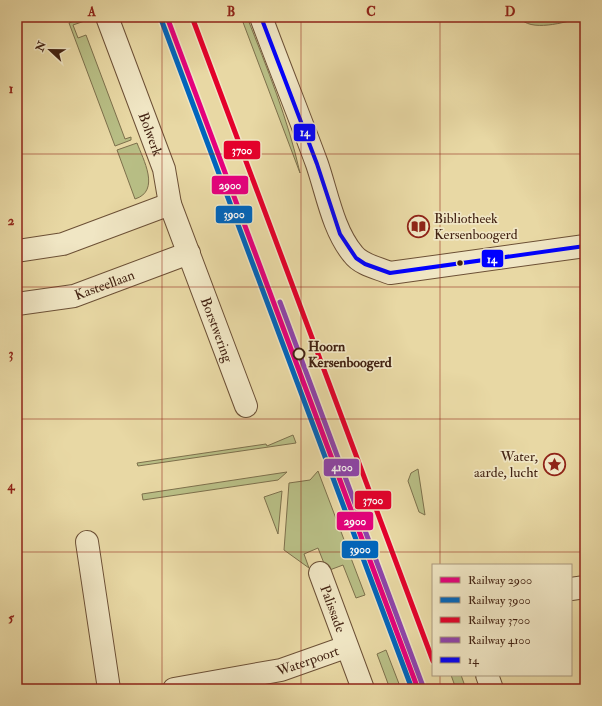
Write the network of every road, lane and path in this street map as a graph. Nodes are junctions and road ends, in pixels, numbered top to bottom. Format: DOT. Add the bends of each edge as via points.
graph roads {
  1 [pos="108,17"];
  2 [pos="261,17"];
  3 [pos="170,204"];
  4 [pos="585,246"];
  5 [pos="17,251"];
  6 [pos="189,253"];
  7 [pos="17,304"];
  8 [pos="246,406"];
  9 [pos="87,542"];
  10 [pos="320,573"];
  11 [pos="585,587"];
  12 [pos="572,589"];
  13 [pos="346,647"];
  14 [pos="487,676"];
  15 [pos="109,689"];
  16 [pos="174,689"];
  17 [pos="363,689"];
  18 [pos="492,689"];
  1 -- 3 [label="street, Bolwerk" via="164,169"];
  2 -- 4 [label="street" via="336,223 353,255 362,262 390,273"];
  3 -- 5 [label="street" via="63,244"];
  3 -- 6 [label="street, Bolwerk"];
  6 -- 7 [label="street, Kasteellaan" via="74,296"];
  6 -- 8 [label="street, Borstwering"];
  9 -- 15 [label="street"];
  10 -- 13 [label="street, Palissade"];
  11 -- 12 [label="street"];
  13 -- 16 [label="street, Waterpoort" via="282,670"];
  13 -- 17 [label="street, Palissade"];
  14 -- 18 [label="street"];
}
